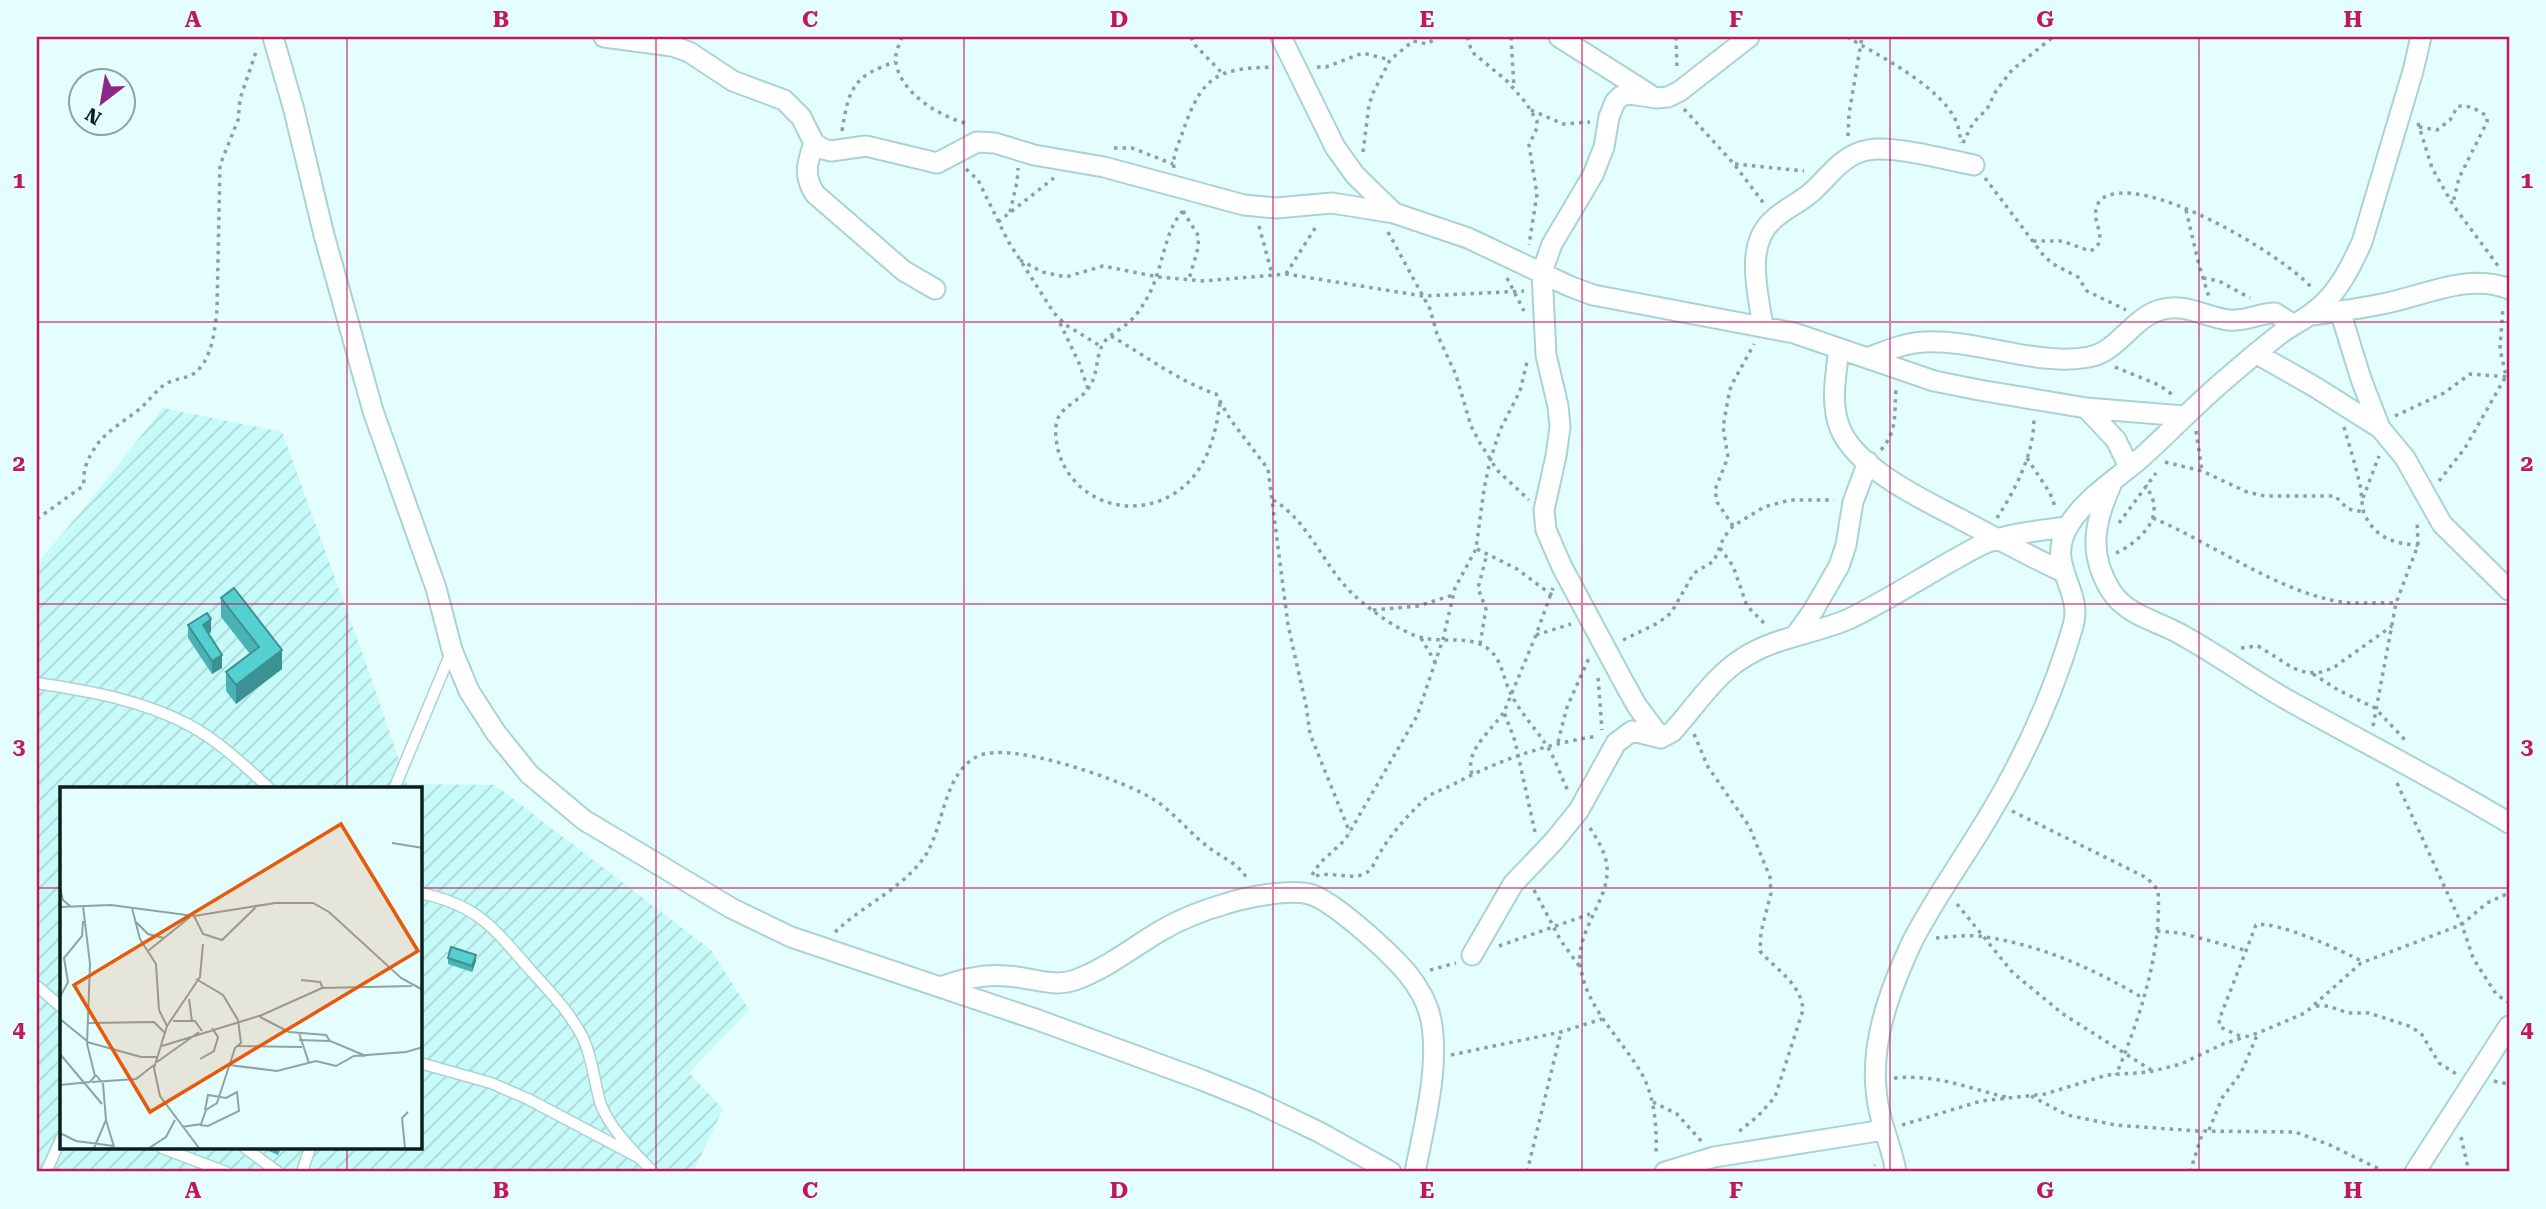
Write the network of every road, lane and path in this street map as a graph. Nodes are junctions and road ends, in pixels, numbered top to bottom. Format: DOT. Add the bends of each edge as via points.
graph roads {
  1 [pos="604,37"];
  2 [pos="902,37"];
  3 [pos="1191,37"];
  4 [pos="1281,37"];
  5 [pos="1438,37"];
  6 [pos="1466,37"];
  7 [pos="1511,37"];
  8 [pos="1559,37"];
  9 [pos="1676,37"];
  10 [pos="1749,37"];
  11 [pos="1847,37"];
  12 [pos="1862,37"];
  13 [pos="2053,37"];
  14 [pos="2421,37"];
  15 [pos="266,42"];
  16 [pos="1862,46"];
  17 [pos="1391,60"];
  18 [pos="895,62"];
  19 [pos="1601,65"];
  20 [pos="1298,67"];
  21 [pos="1223,74"];
  22 [pos="1514,90"];
  23 [pos="2408,91"];
  24 [pos="1668,95"];
  25 [pos="1531,110"];
  26 [pos="1610,112"];
  27 [pos="974,126"];
  28 [pos="2419,127"];
  29 [pos="814,143"];
  30 [pos="1962,145"];
  31 [pos="839,149"];
  32 [pos="1013,149"];
  33 [pos="1112,149"];
  34 [pos="1855,154"];
  35 [pos="948,159"];
  36 [pos="1071,162"];
  37 [pos="1173,164"];
  38 [pos="1734,164"];
  39 [pos="1974,166"];
  40 [pos="1355,175"];
  41 [pos="1827,176"];
  42 [pos="1185,190"];
  43 [pos="1332,202"];
  44 [pos="2453,205"];
  45 [pos="1254,207"];
  46 [pos="2186,210"];
  47 [pos="1183,211"];
  48 [pos="1387,212"];
  49 [pos="1009,214"];
  50 [pos="1775,218"];
  51 [pos="998,222"];
  52 [pos="2033,241"];
  53 [pos="1020,260"];
  54 [pos="1272,274"];
  55 [pos="1286,274"];
  56 [pos="1158,277"];
  57 [pos="1541,278"];
  58 [pos="2202,278"];
  59 [pos="1189,279"];
  60 [pos="2506,283"];
  61 [pos="935,289"];
  62 [pos="1423,296"];
  63 [pos="2268,313"];
  64 [pos="2318,313"];
  65 [pos="2144,318"];
  66 [pos="2218,318"];
  67 [pos="1059,320"];
  68 [pos="1763,326"];
  69 [pos="1544,330"];
  70 [pos="1111,336"];
  71 [pos="1102,347"];
  72 [pos="1839,349"];
  73 [pos="2257,354"];
  74 [pos="2098,355"];
  75 [pos="1867,358"];
  76 [pos="1898,369"];
  77 [pos="2507,376"];
  78 [pos="1088,388"];
  79 [pos="2034,398"];
  80 [pos="1221,401"];
  81 [pos="2341,403"];
  82 [pos="2086,408"];
  83 [pos="2185,415"];
  84 [pos="2378,423"];
  85 [pos="2169,456"];
  86 [pos="2027,458"];
  87 [pos="1490,461"];
  88 [pos="1868,462"];
  89 [pos="2164,462"];
  90 [pos="2129,467"];
  91 [pos="2202,471"];
  92 [pos="2113,481"];
  93 [pos="2146,485"];
  94 [pos="2426,495"];
  95 [pos="1273,500"];
  96 [pos="2362,500"];
  97 [pos="1853,502"];
  98 [pos="1544,510"];
  99 [pos="2364,512"];
  100 [pos="2153,518"];
  101 [pos="37,519"];
  102 [pos="1733,526"];
  103 [pos="2065,527"];
  104 [pos="2117,527"];
  105 [pos="1991,536"];
  106 [pos="2418,545"];
  107 [pos="1720,548"];
  108 [pos="1476,549"];
  109 [pos="1487,554"];
  110 [pos="2097,557"];
  111 [pos="1562,567"];
  112 [pos="2063,572"];
  113 [pos="2509,590"];
  114 [pos="1550,593"];
  115 [pos="1453,595"];
  116 [pos="2396,603"];
  117 [pos="1373,610"];
  118 [pos="1573,623"];
  119 [pos="2392,626"];
  120 [pos="1536,635"];
  121 [pos="1796,636"];
  122 [pos="1421,638"];
  123 [pos="1443,639"];
  124 [pos="1602,642"];
  125 [pos="1774,643"];
  126 [pos="1480,644"];
  127 [pos="2233,645"];
  128 [pos="452,650"];
  129 [pos="1435,662"];
  130 [pos="1598,673"];
  131 [pos="2311,673"];
  132 [pos="37,683"];
  133 [pos="1510,693"];
  134 [pos="2375,708"];
  135 [pos="1504,712"];
  136 [pos="1686,716"];
  137 [pos="1661,738"];
  138 [pos="1558,743"];
  139 [pos="1546,745"];
  140 [pos="2412,747"];
  141 [pos="2378,750"];
  142 [pos="1519,754"];
  143 [pos="1472,774"];
  144 [pos="269,787"];
  145 [pos="395,787"];
  146 [pos="1996,803"];
  147 [pos="1579,810"];
  148 [pos="2509,823"];
  149 [pos="1350,833"];
  150 [pos="1537,858"];
  151 [pos="1945,884"];
  152 [pos="2509,893"];
  153 [pos="422,894"];
  154 [pos="1250,898"];
  155 [pos="1592,913"];
  156 [pos="2462,925"];
  157 [pos="1554,928"];
  158 [pos="2157,931"];
  159 [pos="1984,936"];
  160 [pos="1913,940"];
  161 [pos="819,947"];
  162 [pos="2245,950"];
  163 [pos="1472,955"];
  164 [pos="2363,962"];
  165 [pos="1580,967"];
  166 [pos="1408,974"];
  167 [pos="37,986"];
  168 [pos="940,988"];
  169 [pos="2143,998"];
  170 [pos="2509,1003"];
  171 [pos="60,1006"];
  172 [pos="2314,1006"];
  173 [pos="1602,1018"];
  174 [pos="2509,1026"];
  175 [pos="1561,1032"];
  176 [pos="2258,1033"];
  177 [pos="2242,1037"];
  178 [pos="2125,1054"];
  179 [pos="1433,1060"];
  180 [pos="422,1064"];
  181 [pos="2151,1071"];
  182 [pos="2116,1074"];
  183 [pos="1875,1079"];
  184 [pos="2472,1083"];
  185 [pos="2030,1095"];
  186 [pos="2009,1098"];
  187 [pos="1653,1102"];
  188 [pos="2454,1110"];
  189 [pos="1884,1130"];
  190 [pos="2206,1130"];
  191 [pos="60,1141"];
  192 [pos="167,1150"];
  193 [pos="248,1150"];
  194 [pos="309,1150"];
  195 [pos="640,1158"];
  196 [pos="1716,1161"];
  197 [pos="1660,1167"];
  198 [pos="46,1172"];
  199 [pos="226,1172"];
  200 [pos="278,1172"];
  201 [pos="302,1172"];
  202 [pos="653,1172"];
  203 [pos="1391,1172"];
  204 [pos="1415,1172"];
  205 [pos="1527,1172"];
  206 [pos="1896,1172"];
  207 [pos="2190,1172"];
  208 [pos="2385,1172"];
  209 [pos="2415,1172"];
  210 [pos="2469,1172"];
  1 -- 29 [label="street" via="689,52 733,81 784,100 801,117"];
  2 -- 18 [label="path"];
  3 -- 21 [label="path"];
  4 -- 20 [label="street"];
  5 -- 17 [label="path" via="1427,44 1413,41"];
  6 -- 22 [label="path" via="1472,52"];
  7 -- 22 [label="path"];
  8 -- 19 [label="street"];
  9 -- 24 [label="path"];
  10 -- 24 [label="street"];
  11 -- 16 [label="path"];
  12 -- 16 [label="path"];
  13 -- 30 [label="path" via="2012,70"];
  14 -- 23 [label="street"];
  15 -- 101 [label="path" via="240,99 238,120 220,165 217,309 207,355 192,375 164,385 138,411 111,427 86,463 83,486"];
  15 -- 128 [label="street" via="294,110 373,411 436,588"];
  16 -- 30 [label="path" via="1933,94 1955,121"];
  16 -- 34 [label="path" via="1847,127"];
  17 -- 20 [label="path" via="1363,53 1326,67"];
  17 -- 40 [label="path" via="1369,105 1363,153"];
  18 -- 27 [label="path" via="900,74 934,111"];
  18 -- 31 [label="path" via="865,74 855,84"];
  19 -- 24 [label="street"];
  19 -- 26 [label="street"];
  20 -- 21 [label="path"];
  20 -- 40 [label="street" via="1321,122"];
  21 -- 37 [label="path" via="1207,83 1195,100"];
  22 -- 25 [label="path"];
  23 -- 28 [label="path"];
  23 -- 64 [label="street" via="2362,242"];
  24 -- 26 [label="street" via="1621,96"];
  24 -- 38 [label="path"];
  25 -- 26 [label="path" via="1572,125"];
  25 -- 57 [label="path" via="1537,128 1529,150 1537,204 1529,250"];
  26 -- 57 [label="street" via="1593,175 1552,244"];
  28 -- 44 [label="path" via="2432,168"];
  28 -- 44 [label="path" via="2437,130 2458,106 2472,107 2487,116 2459,178"];
  29 -- 31 [label="street" via="823,149"];
  29 -- 61 [label="street" via="806,165 807,182 815,194 904,271"];
  30 -- 39 [label="path"];
  31 -- 35 [label="street" via="866,146 937,163"];
  32 -- 35 [label="street" via="977,142"];
  32 -- 36 [label="street"];
  32 -- 49 [label="path" via="1018,169"];
  33 -- 37 [label="path" via="1132,148"];
  34 -- 39 [label="street" via="1887,149"];
  34 -- 41 [label="street"];
  35 -- 51 [label="path" via="978,180"];
  36 -- 42 [label="street"];
  36 -- 49 [label="path"];
  37 -- 42 [label="path"];
  38 -- 41 [label="path"];
  38 -- 50 [label="path"];
  39 -- 52 [label="path"];
  40 -- 48 [label="street"];
  41 -- 50 [label="street"];
  42 -- 45 [label="street"];
  42 -- 47 [label="path"];
  43 -- 45 [label="street"];
  43 -- 48 [label="street"];
  43 -- 55 [label="path"];
  44 -- 60 [label="path"];
  45 -- 54 [label="path"];
  46 -- 52 [label="path" via="2116,191 2097,206 2094,217 2101,237 2096,248 2090,251 2062,241"];
  46 -- 58 [label="path"];
  46 -- 64 [label="path" via="2270,253 2306,281"];
  47 -- 56 [label="path" via="1171,226"];
  47 -- 59 [label="path" via="1199,237"];
  48 -- 57 [label="street" via="1468,238"];
  48 -- 62 [label="path" via="1399,254"];
  49 -- 51 [label="path"];
  50 -- 68 [label="street" via="1758,239"];
  51 -- 53 [label="path"];
  52 -- 65 [label="path" via="2053,264 2078,277 2087,291"];
  53 -- 56 [label="path" via="1055,276 1103,266"];
  53 -- 67 [label="path"];
  54 -- 55 [label="path"];
  54 -- 59 [label="path" via="1226,281"];
  55 -- 62 [label="path"];
  56 -- 59 [label="path"];
  56 -- 70 [label="path" via="1146,301"];
  57 -- 62 [label="path"];
  57 -- 68 [label="street" via="1637,305"];
  57 -- 69 [label="street"];
  58 -- 63 [label="path" via="2233,288"];
  58 -- 66 [label="path"];
  60 -- 64 [label="street" via="2462,285 2383,304"];
  60 -- 77 [label="path" via="2500,349"];
  62 -- 87 [label="path" via="1456,375 1471,426"];
  63 -- 64 [label="street"];
  63 -- 66 [label="street" via="2242,320"];
  64 -- 73 [label="street"];
  64 -- 84 [label="street" via="2352,353"];
  65 -- 66 [label="street" via="2178,308"];
  65 -- 74 [label="street"];
  67 -- 71 [label="path"];
  67 -- 78 [label="path"];
  68 -- 72 [label="street"];
  68 -- 102 [label="path" via="1731,386 1723,427 1728,457 1714,490"];
  69 -- 87 [label="path" via="1529,356"];
  69 -- 98 [label="street" via="1560,427"];
  70 -- 71 [label="path"];
  70 -- 80 [label="path"];
  71 -- 78 [label="path"];
  72 -- 75 [label="street"];
  72 -- 88 [label="street" via="1835,410 1840,430"];
  73 -- 81 [label="street"];
  73 -- 83 [label="street"];
  74 -- 75 [label="street" via="2047,357 1923,342"];
  74 -- 83 [label="path" via="2168,390"];
  75 -- 76 [label="street"];
  76 -- 79 [label="street" via="1979,390"];
  76 -- 88 [label="path" via="1893,434"];
  77 -- 84 [label="path" via="2470,374 2444,393"];
  77 -- 94 [label="path" via="2465,448"];
  78 -- 80 [label="path" via="1058,418 1056,440 1066,472 1075,484 1099,500 1117,504 1153,502 1184,487 1212,446"];
  79 -- 82 [label="street"];
  79 -- 86 [label="path" via="2034,431"];
  80 -- 95 [label="path" via="1268,469"];
  81 -- 84 [label="street"];
  81 -- 96 [label="path"];
  82 -- 83 [label="street"];
  82 -- 90 [label="street" via="2116,440"];
  83 -- 90 [label="street"];
  83 -- 91 [label="path" via="2199,442"];
  84 -- 94 [label="street"];
  84 -- 96 [label="path" via="2381,453"];
  85 -- 89 [label="path"];
  86 -- 103 [label="path"];
  86 -- 105 [label="path"];
  87 -- 98 [label="path" via="1525,498"];
  87 -- 108 [label="path"];
  88 -- 97 [label="street"];
  88 -- 105 [label="street" via="1926,503"];
  89 -- 91 [label="path"];
  89 -- 93 [label="path"];
  90 -- 92 [label="street"];
  91 -- 99 [label="path" via="2247,492 2281,497 2329,494 2354,512"];
  92 -- 103 [label="street"];
  92 -- 110 [label="street" via="2099,512"];
  93 -- 100 [label="path"];
  93 -- 104 [label="path"];
  94 -- 106 [label="path" via="2417,514"];
  94 -- 113 [label="street" via="2442,524"];
  95 -- 117 [label="path" via="1296,519 1352,593"];
  95 -- 149 [label="path" via="1288,625 1310,734"];
  96 -- 99 [label="path"];
  97 -- 102 [label="path" via="1790,500 1764,507"];
  97 -- 121 [label="street" via="1839,566"];
  98 -- 111 [label="street" via="1546,530"];
  99 -- 106 [label="path" via="2381,537"];
  100 -- 110 [label="path" via="2123,550"];
  100 -- 116 [label="path" via="2328,600"];
  102 -- 107 [label="path"];
  103 -- 105 [label="street"];
  103 -- 112 [label="street" via="2060,550"];
  105 -- 112 [label="street"];
  105 -- 121 [label="street" via="1896,594 1823,629"];
  106 -- 116 [label="path"];
  107 -- 124 [label="path" via="1713,561 1694,573 1671,613 1639,633"];
  107 -- 125 [label="path" via="1733,566 1747,606 1766,625"];
  108 -- 109 [label="path"];
  108 -- 115 [label="path"];
  109 -- 114 [label="path"];
  109 -- 126 [label="path" via="1478,588 1486,610"];
  110 -- 141 [label="street" via="2113,594 2137,616 2180,634"];
  111 -- 114 [label="path"];
  111 -- 124 [label="street"];
  112 -- 146 [label="street" via="2073,591 2075,622 2031,733"];
  114 -- 120 [label="path"];
  115 -- 117 [label="path" via="1418,606"];
  115 -- 123 [label="path"];
  116 -- 119 [label="path"];
  117 -- 122 [label="path"];
  118 -- 120 [label="path"];
  119 -- 131 [label="path" via="2333,668"];
  119 -- 134 [label="path"];
  120 -- 133 [label="path"];
  121 -- 125 [label="street"];
  122 -- 123 [label="path"];
  122 -- 129 [label="path"];
  123 -- 126 [label="path"];
  123 -- 129 [label="path"];
  124 -- 137 [label="street" via="1637,706"];
  124 -- 138 [label="path" via="1567,707"];
  125 -- 136 [label="street" via="1726,671"];
  126 -- 133 [label="path" via="1495,656"];
  127 -- 131 [label="path" via="2258,646 2293,668"];
  128 -- 145 [label="lane"];
  128 -- 161 [label="street" via="469,691 496,733 529,774 584,820 732,908"];
  129 -- 149 [label="path" via="1418,716"];
  130 -- 138 [label="path" via="1602,735"];
  131 -- 134 [label="path"];
  132 -- 144 [label="lane" via="129,701 189,725"];
  133 -- 135 [label="path"];
  133 -- 139 [label="path"];
  134 -- 140 [label="path"];
  134 -- 141 [label="path"];
  135 -- 142 [label="path"];
  135 -- 143 [label="path" via="1473,753"];
  136 -- 137 [label="street"];
  136 -- 196 [label="path" via="1708,767 1749,826 1770,877 1772,892 1760,951 1799,992 1803,1010 1775,1097"];
  137 -- 147 [label="street" via="1632,731 1625,734"];
  138 -- 139 [label="path"];
  139 -- 142 [label="path"];
  139 -- 147 [label="path"];
  141 -- 148 [label="street"];
  141 -- 156 [label="path"];
  142 -- 143 [label="path"];
  142 -- 150 [label="path"];
  143 -- 149 [label="path" via="1423,801 1387,841 1368,873 1311,877"];
  146 -- 151 [label="street"];
  146 -- 158 [label="path" via="2147,878 2158,890"];
  147 -- 150 [label="street"];
  147 -- 155 [label="path" via="1607,865 1606,881"];
  150 -- 157 [label="path" via="1530,881"];
  150 -- 163 [label="street" via="1513,884"];
  151 -- 159 [label="path"];
  151 -- 160 [label="street"];
  152 -- 156 [label="path" via="2487,903"];
  153 -- 195 [label="lane" via="481,917 559,1001 584,1041 603,1108"];
  154 -- 161 [label="path" via="1244,873 1145,794 1066,765 993,752 977,756 963,768 927,852 914,869"];
  154 -- 166 [label="street" via="1294,892 1324,900"];
  154 -- 168 [label="street" via="1174,925 1063,984 981,975"];
  155 -- 157 [label="path"];
  155 -- 165 [label="path" via="1582,939"];
  156 -- 164 [label="path"];
  156 -- 170 [label="path" via="2473,958 2496,994"];
  157 -- 163 [label="path"];
  157 -- 165 [label="path"];
  158 -- 162 [label="path"];
  158 -- 169 [label="path"];
  159 -- 160 [label="path"];
  159 -- 169 [label="path" via="2063,958"];
  159 -- 178 [label="path" via="2013,973 2063,1014"];
  160 -- 183 [label="street" via="1884,1012"];
  161 -- 168 [label="street"];
  162 -- 164 [label="path" via="2259,923 2335,947"];
  162 -- 177 [label="path" via="2218,1025"];
  163 -- 166 [label="path"];
  164 -- 172 [label="path"];
  165 -- 173 [label="path"];
  166 -- 179 [label="street" via="1431,1020"];
  167 -- 171 [label="lane"];
  168 -- 203 [label="street" via="1244,1097"];
  169 -- 178 [label="path"];
  172 -- 176 [label="path"];
  172 -- 184 [label="path" via="2369,1013 2409,1026 2421,1033 2439,1063"];
  173 -- 175 [label="path"];
  173 -- 187 [label="path" via="1643,1077"];
  174 -- 184 [label="street"];
  175 -- 179 [label="path"];
  175 -- 205 [label="path"];
  176 -- 177 [label="path"];
  176 -- 190 [label="path" via="2241,1073"];
  177 -- 181 [label="path" via="2181,1065"];
  178 -- 181 [label="path"];
  178 -- 182 [label="path"];
  179 -- 204 [label="street"];
  180 -- 195 [label="lane" via="528,1099"];
  181 -- 182 [label="path"];
  182 -- 185 [label="path"];
  183 -- 186 [label="path" via="1929,1077"];
  183 -- 189 [label="street"];
  184 -- 188 [label="street"];
  185 -- 186 [label="path"];
  185 -- 190 [label="path" via="2075,1118"];
  186 -- 189 [label="path" via="1961,1106"];
  187 -- 196 [label="path" via="1677,1114"];
  187 -- 197 [label="path"];
  188 -- 209 [label="street"];
  188 -- 210 [label="path"];
  189 -- 196 [label="street"];
  189 -- 206 [label="street"];
  190 -- 207 [label="path"];
  190 -- 208 [label="path" via="2295,1132"];
  191 -- 198 [label="lane"];
  192 -- 199 [label="lane"];
  193 -- 200 [label="lane"];
  194 -- 201 [label="lane"];
  195 -- 202 [label="lane"];
  196 -- 197 [label="street"];
}
